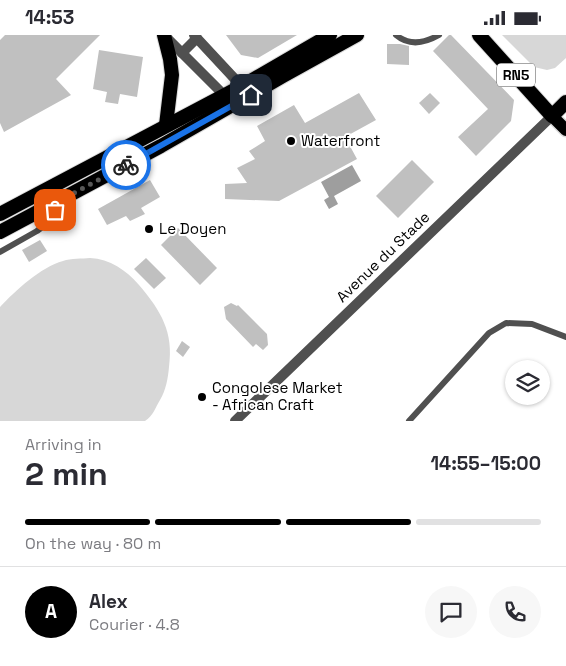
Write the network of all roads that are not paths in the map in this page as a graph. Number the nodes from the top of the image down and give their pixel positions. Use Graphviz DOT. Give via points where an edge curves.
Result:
graph roads {
  1 [pos="164,35"];
  2 [pos="330,35"];
  3 [pos="358,35"];
  4 [pos="396,35"];
  5 [pos="439,35"];
  6 [pos="479,35"];
  7 [pos="196,37"];
  8 [pos="182,53"];
  9 [pos="246,90"];
  10 [pos="229,100"];
  11 [pos="566,102"];
  12 [pos="552,116"];
  13 [pos="166,125"];
  14 [pos="566,130"];
  15 [pos="61,200"];
  16 [pos="0,214"];
  17 [pos="0,232"];
  18 [pos="0,252"];
  19 [pos="566,337"];
  20 [pos="236,421"];
  21 [pos="409,421"];
  1 -- 8 [label="street"];
  1 -- 13 [label="highway" via="172,75"];
  2 -- 9 [label="highway"];
  3 -- 9 [label="highway"];
  4 -- 5 [label="lane" via="412,43 431,40"];
  6 -- 12 [label="highway, RN5"];
  7 -- 8 [label="street"];
  7 -- 9 [label="street"];
  8 -- 10 [label="street"];
  9 -- 10 [label="highway"];
  10 -- 13 [label="highway"];
  10 -- 15 [label="highway"];
  11 -- 12 [label="highway"];
  12 -- 14 [label="main road, RN5"];
  12 -- 20 [label="street, Avenue du Stade"];
  13 -- 16 [label="highway"];
  15 -- 17 [label="highway"];
  15 -- 18 [label="lane" via="50,221"];
  19 -- 21 [label="lane" via="532,324 506,323 489,333"];
}
